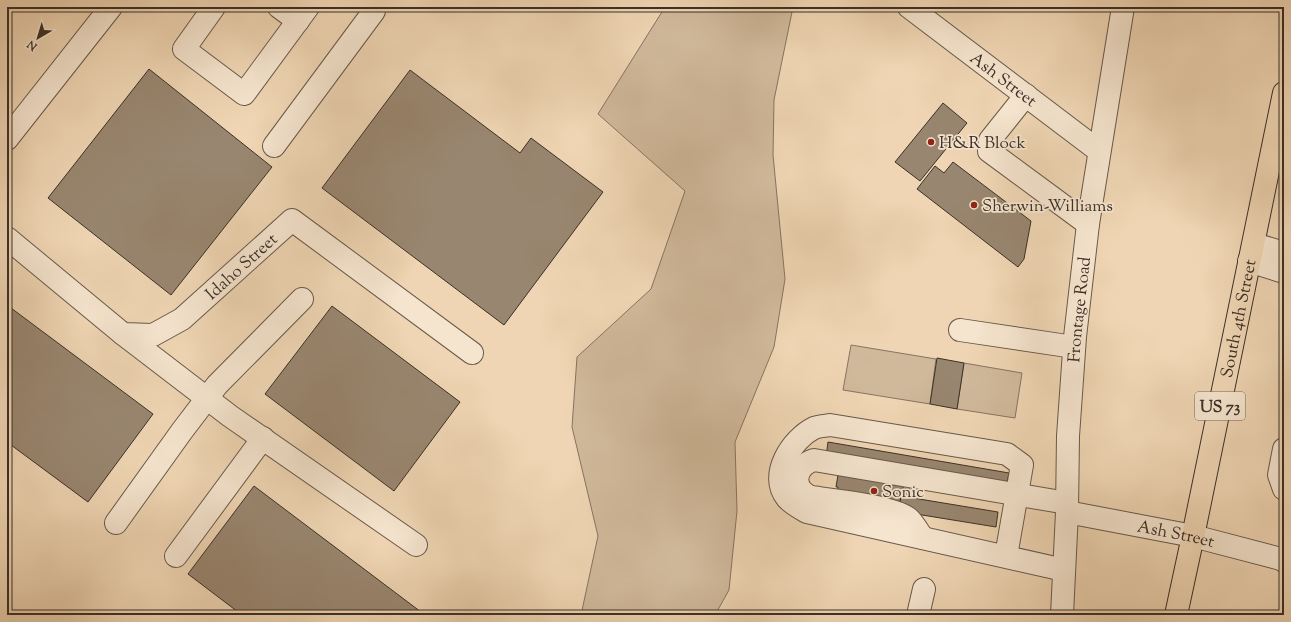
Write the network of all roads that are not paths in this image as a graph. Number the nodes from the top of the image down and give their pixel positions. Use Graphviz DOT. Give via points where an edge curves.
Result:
graph roads {
  1 [pos="111,7"];
  2 [pos="214,7"];
  3 [pos="278,7"];
  4 [pos="369,7"];
  5 [pos="909,7"];
  6 [pos="1123,7"];
  7 [pos="303,14"];
  8 [pos="1284,93"];
  9 [pos="1026,95"];
  10 [pos="7,140"];
  11 [pos="274,146"];
  12 [pos="1099,151"];
  13 [pos="1088,224"];
  14 [pos="7,238"];
  15 [pos="1252,253"];
  16 [pos="1284,253"];
  17 [pos="1284,272"];
  18 [pos="302,299"];
  19 [pos="960,330"];
  20 [pos="122,334"];
  21 [pos="1074,347"];
  22 [pos="472,353"];
  23 [pos="207,398"];
  24 [pos="263,438"];
  25 [pos="1284,449"];
  26 [pos="1284,489"];
  27 [pos="1012,494"];
  28 [pos="1067,507"];
  29 [pos="116,523"];
  30 [pos="1194,536"];
  31 [pos="923,538"];
  32 [pos="416,545"];
  33 [pos="176,556"];
  34 [pos="1006,556"];
  35 [pos="1284,561"];
  36 [pos="1064,570"];
  37 [pos="924,589"];
  38 [pos="918,615"];
  39 [pos="1062,615"];
  40 [pos="1176,615"];
  1 -- 10 [label="street"];
  2 -- 7 [label="street" via="184,49 244,94"];
  3 -- 7 [label="street"];
  4 -- 11 [label="street" via="374,10"];
  5 -- 9 [label="street, Ash Street"];
  6 -- 12 [label="street, Frontage Road"];
  8 -- 15 [label="highway, South 4th Street / US 73"];
  9 -- 12 [label="street, Ash Street"];
  9 -- 13 [label="street" via="990,140 989,151"];
  12 -- 13 [label="street, Frontage Road"];
  13 -- 21 [label="street, Frontage Road"];
  14 -- 20 [label="street"];
  15 -- 16 [label="street"];
  15 -- 17 [label="street"];
  15 -- 30 [label="highway, South 4th Street / US 73"];
  18 -- 23 [label="street"];
  19 -- 21 [label="street"];
  20 -- 22 [label="street, Idaho Street" via="153,335 182,319 292,220"];
  20 -- 23 [label="street"];
  21 -- 28 [label="street, Frontage Road" via="1068,436"];
  23 -- 24 [label="street"];
  23 -- 29 [label="street"];
  24 -- 32 [label="street"];
  24 -- 33 [label="street"];
  25 -- 26 [label="street" via="1279,475"];
  27 -- 28 [label="street, Ash Street"];
  27 -- 31 [label="street, Ash Street" via="814,460 801,469 797,480 806,495 898,513 909,519"];
  27 -- 31 [label="street" via="1022,465 1007,454 830,425 816,427 803,435 786,456 779,481 782,491 787,499 807,512"];
  27 -- 34 [label="street"];
  28 -- 30 [label="street, Ash Street"];
  28 -- 36 [label="street, Frontage Road"];
  30 -- 35 [label="street, Ash Street"];
  30 -- 40 [label="highway, South 4th Street / US 73"];
  31 -- 34 [label="street"];
  34 -- 36 [label="street"];
  36 -- 39 [label="street, Frontage Road"];
  37 -- 38 [label="street"];
}
